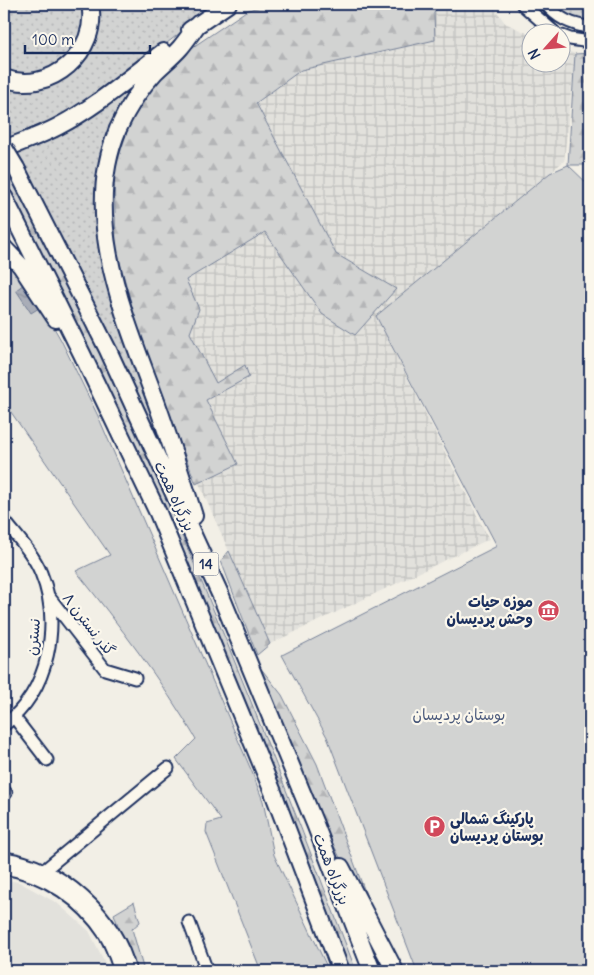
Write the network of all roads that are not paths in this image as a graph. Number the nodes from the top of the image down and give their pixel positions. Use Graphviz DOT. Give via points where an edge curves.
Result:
graph roads {
  1 [pos="90,4"];
  2 [pos="228,4"];
  3 [pos="522,4"];
  4 [pos="546,4"];
  5 [pos="543,22"];
  6 [pos="198,24"];
  7 [pos="590,26"];
  8 [pos="572,39"];
  9 [pos="590,42"];
  10 [pos="4,78"];
  11 [pos="4,148"];
  12 [pos="4,197"];
  13 [pos="4,248"];
  14 [pos="82,354"];
  15 [pos="4,520"];
  16 [pos="48,596"];
  17 [pos="221,596"];
  18 [pos="135,678"];
  19 [pos="14,717"];
  20 [pos="4,725"];
  21 [pos="47,760"];
  22 [pos="168,768"];
  23 [pos="315,824"];
  24 [pos="4,858"];
  25 [pos="4,868"];
  26 [pos="40,874"];
  27 [pos="189,922"];
  28 [pos="120,971"];
  29 [pos="130,971"];
  30 [pos="207,971"];
  31 [pos="341,971"];
  32 [pos="372,971"];
  33 [pos="396,971"];
  1 -- 10 [label="highway" via="86,41 72,63 50,78 34,82"];
  2 -- 6 [label="highway"];
  3 -- 5 [label="street"];
  4 -- 7 [label="street" via="564,20 578,26"];
  6 -- 11 [label="highway" via="75,117"];
  6 -- 17 [label="highway" via="143,87 119,128 107,168 104,210 110,255 123,306"];
  8 -- 9 [label="street"];
  11 -- 17 [label="highway, بزرگراه همت / 14, bridge" via="108,350"];
  12 -- 14 [label="highway, بزرگراه همت / 14"];
  13 -- 14 [label="highway" via="21,266"];
  14 -- 31 [label="highway, بزرگراه همت / 14" via="158,513 273,792"];
  15 -- 16 [label="street, نسترن" via="30,554"];
  16 -- 18 [label="street, گذر نسترن ۸" via="105,669"];
  16 -- 19 [label="street, نسترن" via="52,628 46,664 34,691"];
  17 -- 23 [label="highway, بزرگراه همت / 14"];
  19 -- 20 [label="street, نسترن"];
  19 -- 21 [label="street"];
  22 -- 26 [label="street"];
  23 -- 32 [label="highway, بزرگراه همت / 14"];
  23 -- 33 [label="highway" via="341,866"];
  24 -- 26 [label="street" via="23,862"];
  25 -- 26 [label="street"];
  26 -- 28 [label="street" via="88,914 105,936"];
  26 -- 29 [label="street" via="70,886 100,913 116,936"];
  27 -- 30 [label="street"];
}
